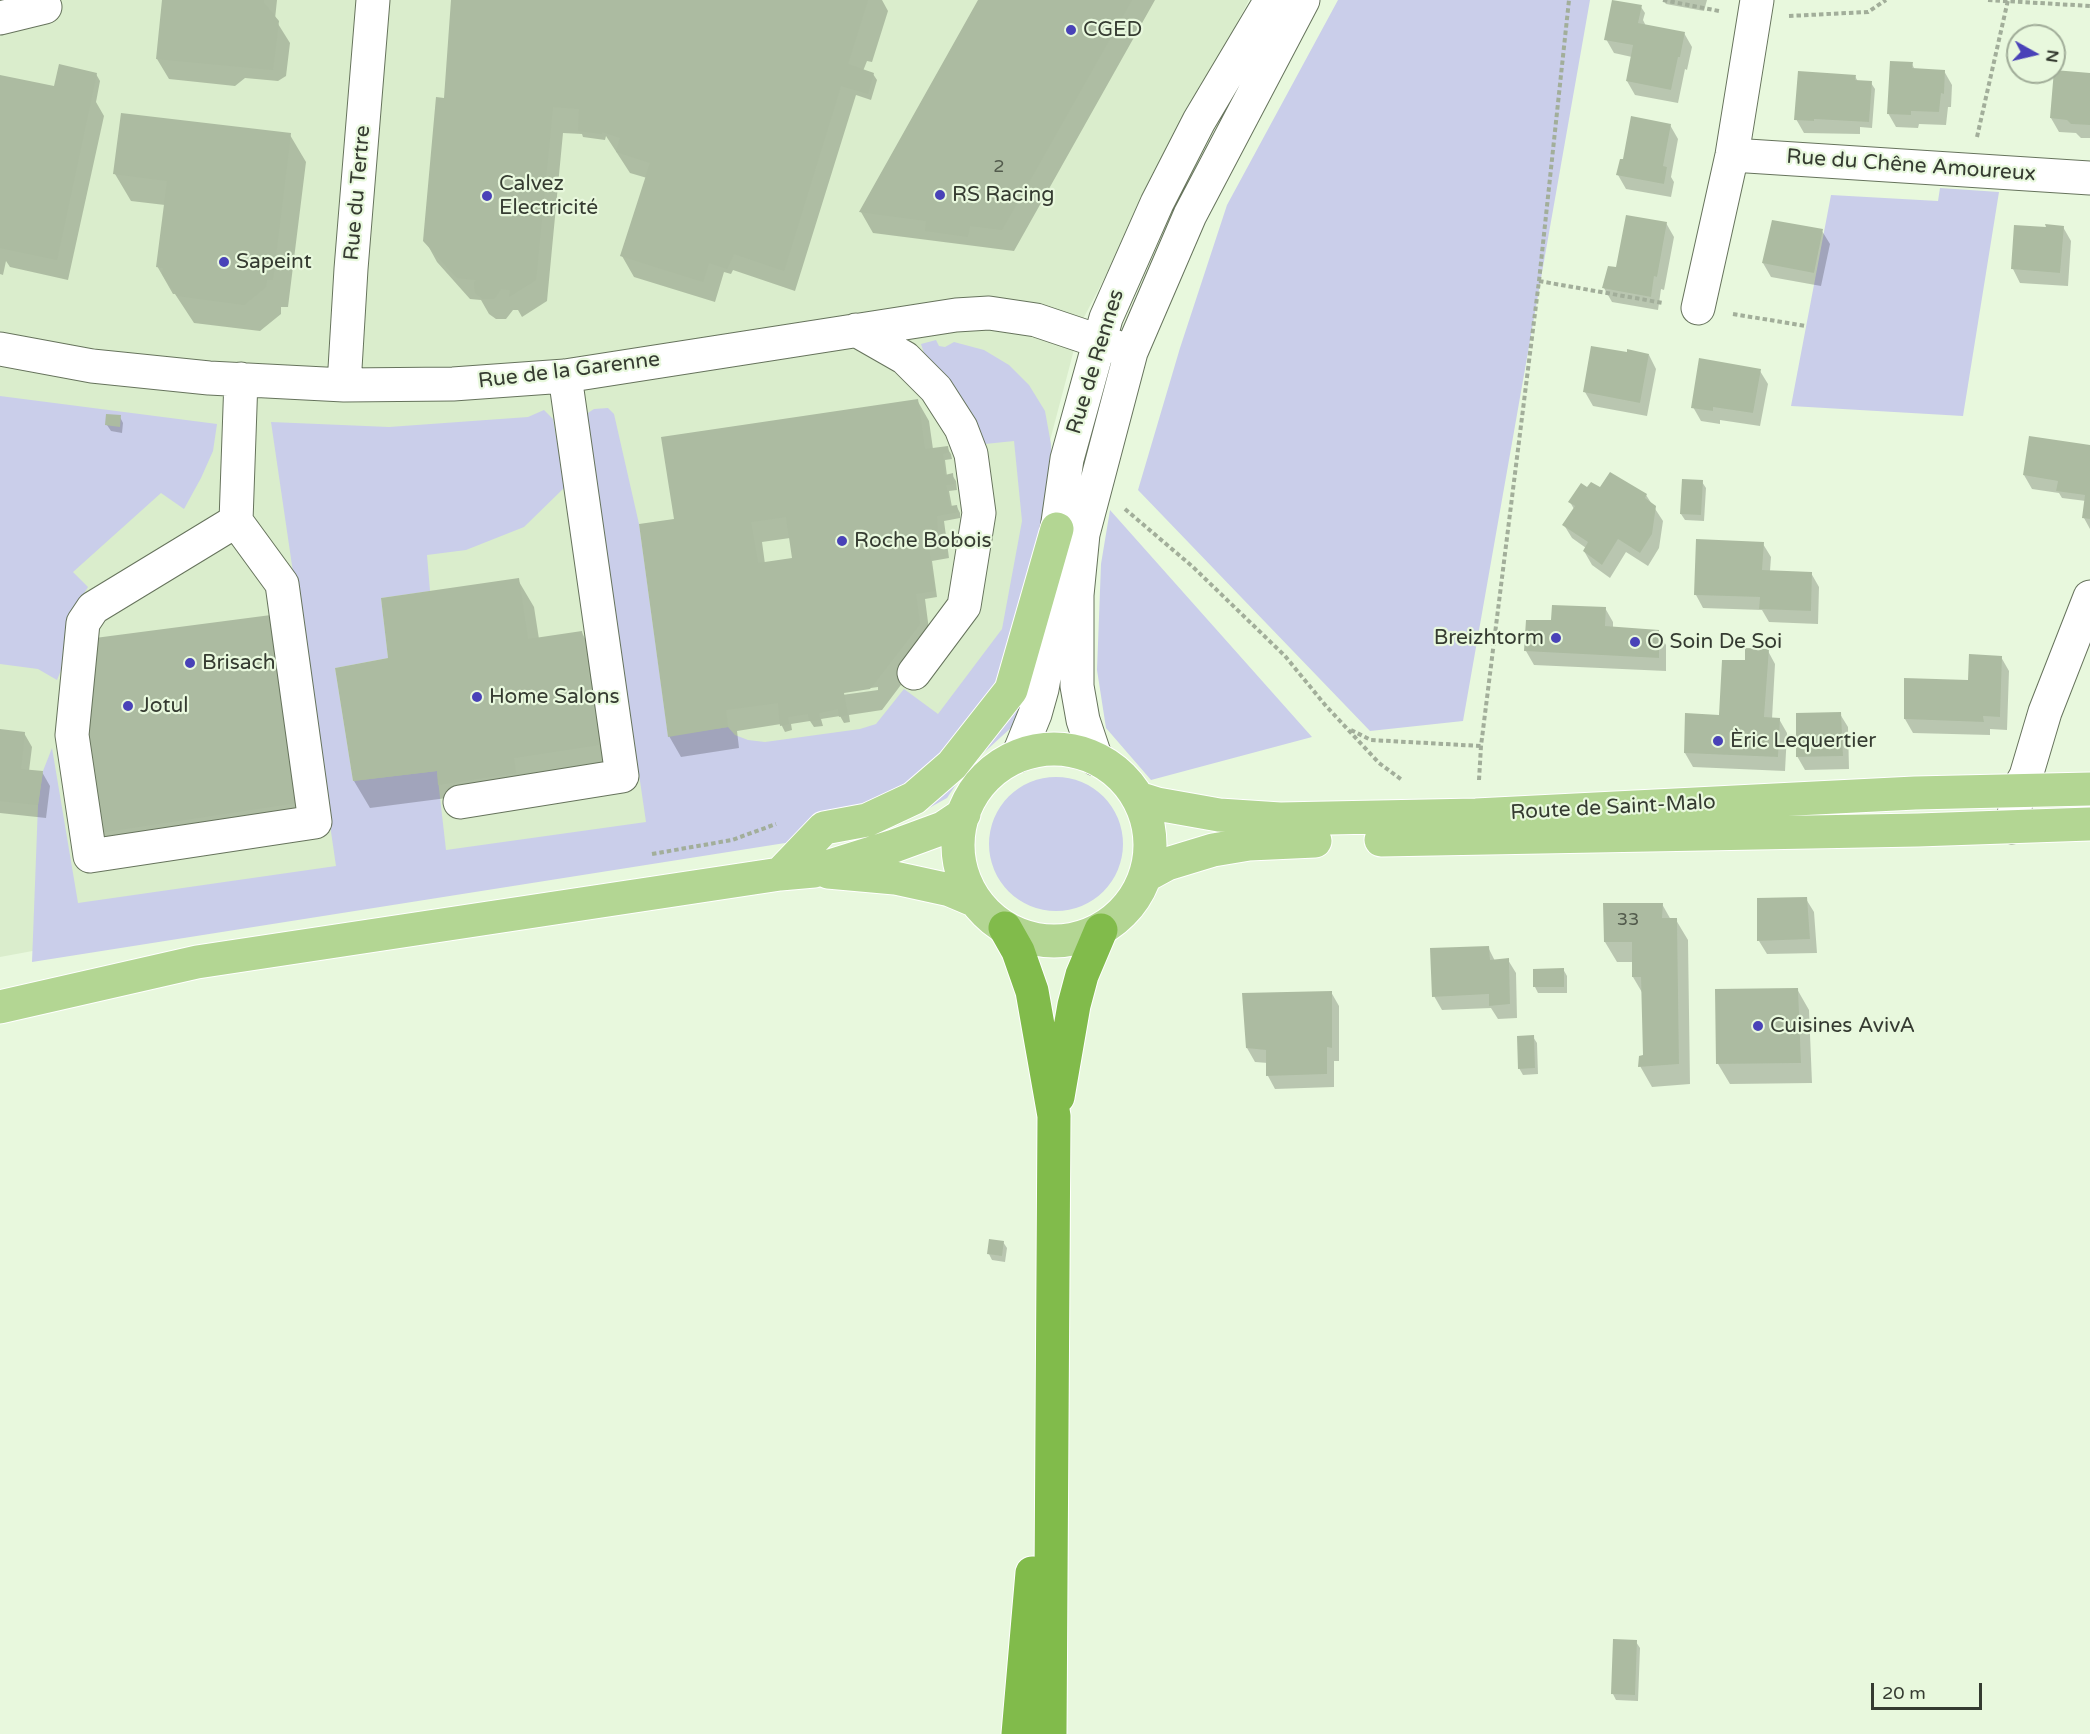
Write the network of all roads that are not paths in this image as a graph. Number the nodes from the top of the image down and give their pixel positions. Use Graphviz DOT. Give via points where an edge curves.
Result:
graph roads {
  1 [pos="373,0"];
  2 [pos="1271,0"];
  3 [pos="1303,0"];
  4 [pos="45,6"];
  5 [pos="1755,9"];
  6 [pos="0,18"];
  7 [pos="1732,154"];
  8 [pos="2090,178"];
  9 [pos="1698,308"];
  10 [pos="856,330"];
  11 [pos="1098,341"];
  12 [pos="0,349"];
  13 [pos="1131,352"];
  14 [pos="566,376"];
  15 [pos="241,380"];
  16 [pos="344,385"];
  17 [pos="236,521"];
  18 [pos="1057,529"];
  19 [pos="2090,597"];
  20 [pos="914,673"];
  21 [pos="1018,756"];
  22 [pos="1096,759"];
  23 [pos="2090,789"];
  24 [pos="2018,790"];
  25 [pos="1138,798"];
  26 [pos="460,802"];
  27 [pos="964,814"];
  28 [pos="2090,824"];
  29 [pos="2012,827"];
  30 [pos="814,871"];
  31 [pos="780,874"];
  32 [pos="1145,876"];
  33 [pos="976,901"];
  34 [pos="1005,928"];
  35 [pos="1101,930"];
  36 [pos="0,1007"];
  37 [pos="1054,1116"];
  38 [pos="1053,1413"];
  39 [pos="1018,1734"];
  40 [pos="1050,1734"];
  1 -- 16 [label="street, Rue du Tertre"];
  2 -- 11 [label="street, Rue de Rennes" via="1199,121 1157,203"];
  3 -- 13 [label="street, Rue de Rennes" via="1190,215"];
  4 -- 6 [label="street"];
  5 -- 7 [label="street"];
  7 -- 8 [label="street, Rue du Chêne Amoureux"];
  7 -- 9 [label="street"];
  10 -- 11 [label="street, Rue de la Garenne" via="989,313 1036,320"];
  10 -- 14 [label="street, Rue de la Garenne"];
  10 -- 20 [label="street" via="905,358 936,389 961,428 971,454 979,513 964,606"];
  11 -- 13 [label="street, Rue de la Garenne"];
  11 -- 18 [label="street, Rue de Rennes" via="1067,459"];
  12 -- 15 [label="street, Rue de la Garenne" via="92,366"];
  13 -- 22 [label="street, Rue de Rennes" via="1083,534 1078,585 1077,686"];
  14 -- 16 [label="street, Rue de la Garenne" via="453,384"];
  14 -- 26 [label="street" via="622,777"];
  15 -- 16 [label="street, Rue de la Garenne"];
  15 -- 17 [label="street"];
  17 -- 17 [label="street" via="93,608 83,623 72,735 90,856 315,822 282,584"];
  18 -- 21 [label="street, Rue de Rennes" via="1050,644 1035,714"];
  18 -- 31 [label="main road" via="1011,690 952,765 914,798 867,820 824,828"];
  19 -- 24 [label="street"];
  21 -- 22 [label="main road" via="1057,749"];
  21 -- 27 [label="main road" via="985,780"];
  22 -- 25 [label="main road" via="1113,769"];
  23 -- 24 [label="main road, Route de Saint-Malo"];
  24 -- 25 [label="main road, Route de Saint-Malo" via="1476,814 1250,819"];
  24 -- 29 [label="street"];
  25 -- 32 [label="main road" via="1150,836"];
  27 -- 30 [label="main road" via="943,828"];
  27 -- 33 [label="main road" via="959,859"];
  28 -- 29 [label="main road, Route de Saint-Malo"];
  29 -- 32 [label="main road, Route de Saint-Malo" via="1284,841 1213,850 1167,864"];
  30 -- 31 [label="main road"];
  30 -- 33 [label="main road" via="895,879 950,890"];
  31 -- 36 [label="main road" via="197,962"];
  32 -- 35 [label="main road" via="1128,907"];
  33 -- 34 [label="main road"];
  34 -- 35 [label="main road" via="1028,938 1053,942 1078,939"];
  34 -- 37 [label="highway" via="1032,991"];
  35 -- 37 [label="highway" via="1082,975"];
  37 -- 38 [label="highway"];
  38 -- 39 [label="highway" via="1032,1566"];
  38 -- 40 [label="highway"];
}
